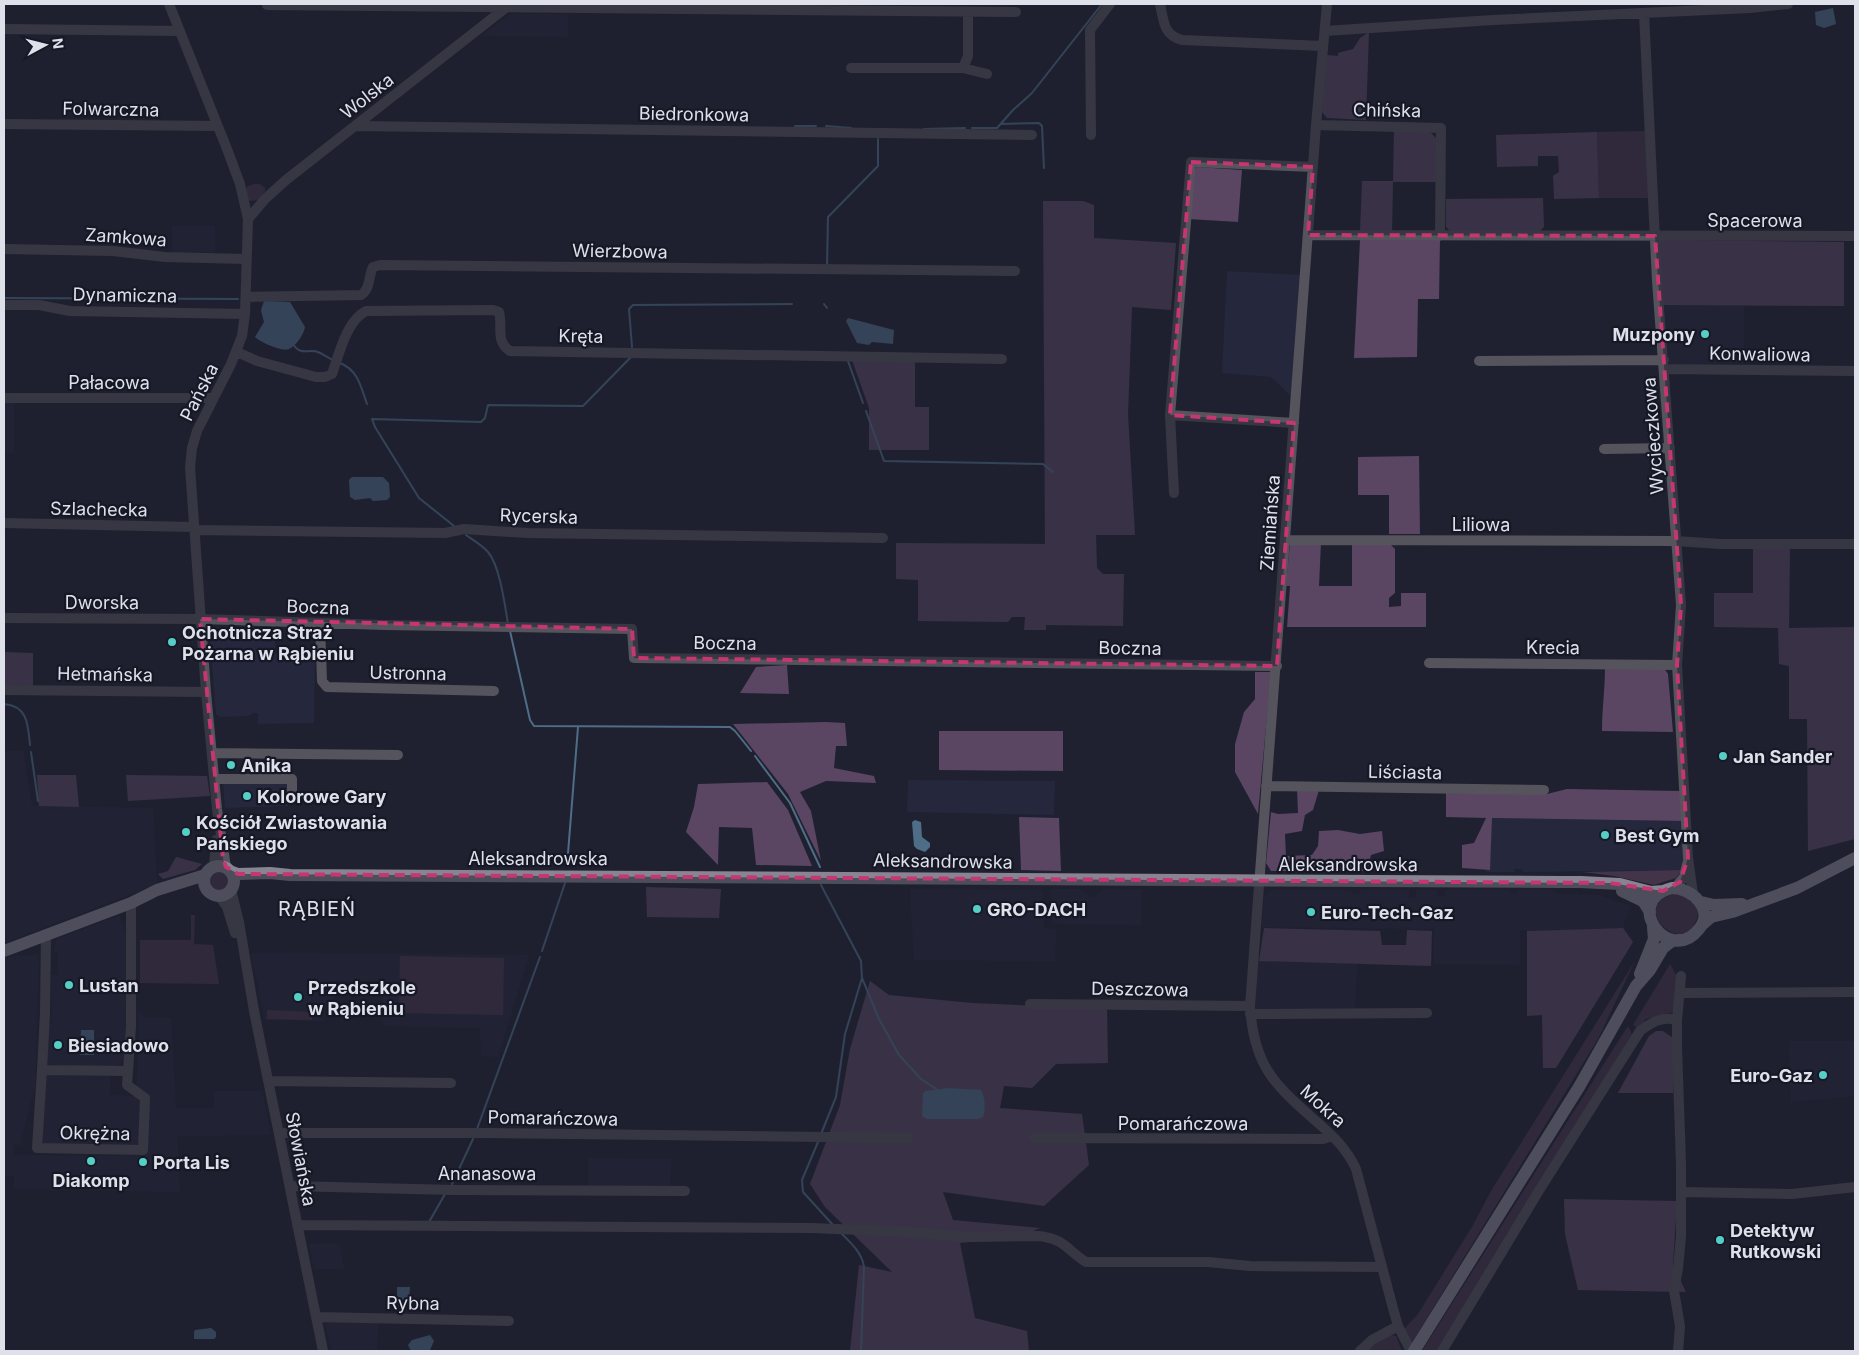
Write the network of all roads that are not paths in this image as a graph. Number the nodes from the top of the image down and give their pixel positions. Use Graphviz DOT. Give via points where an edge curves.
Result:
graph roads {
  1 [pos="169,4"];
  2 [pos="1110,4"];
  3 [pos="1160,4"];
  4 [pos="1327,4"];
  5 [pos="1788,4"];
  6 [pos="267,5"];
  7 [pos="509,6"];
  8 [pos="968,12"];
  9 [pos="1016,12"];
  10 [pos="1644,12"];
  11 [pos="4,29"];
  12 [pos="180,31"];
  13 [pos="1325,31"];
  14 [pos="1323,46"];
  15 [pos="851,68"];
  16 [pos="964,68"];
  17 [pos="987,74"];
  18 [pos="4,124"];
  19 [pos="1316,125"];
  20 [pos="218,126"];
  21 [pos="356,126"];
  22 [pos="1032,135"];
  23 [pos="1091,135"];
  24 [pos="1313,167"];
  25 [pos="248,219"];
  26 [pos="1308,234"];
  27 [pos="1440,236"];
  28 [pos="1655,236"];
  29 [pos="1855,236"];
  30 [pos="4,249"];
  31 [pos="246,259"];
  32 [pos="1015,271"];
  33 [pos="246,297"];
  34 [pos="4,305"];
  35 [pos="245,314"];
  36 [pos="237,352"];
  37 [pos="1002,359"];
  38 [pos="1479,361"];
  39 [pos="1664,364"];
  40 [pos="1855,371"];
  41 [pos="4,398"];
  42 [pos="214,398"];
  43 [pos="1170,415"];
  44 [pos="1294,423"];
  45 [pos="1670,448"];
  46 [pos="1604,449"];
  47 [pos="1174,493"];
  48 [pos="4,523"];
  49 [pos="194,529"];
  50 [pos="883,538"];
  51 [pos="1286,540"];
  52 [pos="1675,541"];
  53 [pos="1855,544"];
  54 [pos="4,618"];
  55 [pos="200,619"];
  56 [pos="320,623"];
  57 [pos="1429,663"];
  58 [pos="1677,664"];
  59 [pos="1276,666"];
  60 [pos="4,690"];
  61 [pos="494,691"];
  62 [pos="206,692"];
  63 [pos="212,754"];
  64 [pos="398,755"];
  65 [pos="215,779"];
  66 [pos="1266,786"];
  67 [pos="1544,790"];
  68 [pos="292,794"];
  69 [pos="1688,858"];
  70 [pos="1855,858"];
  71 [pos="216,874"];
  72 [pos="290,875"];
  73 [pos="1259,881"];
  74 [pos="1596,882"];
  75 [pos="232,888"];
  76 [pos="1669,889"];
  77 [pos="218,896"];
  78 [pos="1697,898"];
  79 [pos="131,903"];
  80 [pos="1749,904"];
  81 [pos="1650,912"];
  82 [pos="1703,924"];
  83 [pos="1653,927"];
  84 [pos="46,935"];
  85 [pos="1678,940"];
  86 [pos="4,951"];
  87 [pos="247,974"];
  88 [pos="1681,976"];
  89 [pos="1636,986"];
  90 [pos="1855,992"];
  91 [pos="1681,993"];
  92 [pos="1030,1004"];
  93 [pos="1250,1010"];
  94 [pos="1427,1013"];
  95 [pos="1677,1020"];
  96 [pos="42,1070"];
  97 [pos="128,1071"];
  98 [pos="268,1081"];
  99 [pos="451,1083"];
  100 [pos="279,1133"];
  101 [pos="1332,1136"];
  102 [pos="908,1138"];
  103 [pos="1034,1138"];
  104 [pos="290,1186"];
  105 [pos="1855,1187"];
  106 [pos="685,1190"];
  107 [pos="1681,1192"];
  108 [pos="297,1224"];
  109 [pos="1382,1268"];
  110 [pos="316,1317"];
  111 [pos="509,1321"];
  112 [pos="1398,1326"];
  113 [pos="1414,1350"];
  114 [pos="323,1351"];
  115 [pos="1360,1351"];
  116 [pos="1442,1351"];
  117 [pos="1678,1351"];
  1 -- 12 [label="street, Pańska"];
  2 -- 23 [label="street" via="1090,30"];
  3 -- 14 [label="street" via="1167,32 1174,38"];
  4 -- 13 [label="street, Ziemiańska"];
  5 -- 10 [label="street"];
  6 -- 7 [label="street"];
  7 -- 8 [label="street"];
  7 -- 21 [label="street, Wolska"];
  8 -- 9 [label="street"];
  8 -- 16 [label="street" via="968,56"];
  10 -- 13 [label="street"];
  10 -- 28 [label="street, Wycieczkowa"];
  11 -- 12 [label="street"];
  12 -- 20 [label="street, Pańska"];
  13 -- 14 [label="street, Ziemiańska"];
  14 -- 19 [label="street, Ziemiańska"];
  15 -- 16 [label="street"];
  16 -- 17 [label="street"];
  18 -- 20 [label="street, Folwarczna"];
  19 -- 24 [label="street, Ziemiańska"];
  19 -- 27 [label="street, Chińska" via="1441,128"];
  20 -- 25 [label="street, Pańska" via="240,184"];
  21 -- 22 [label="street, Biedronkowa"];
  21 -- 25 [label="street, Wolska" via="275,189"];
  24 -- 26 [label="street, Ziemiańska"];
  24 -- 43 [label="street" via="1191,162"];
  25 -- 31 [label="street, Pańska"];
  26 -- 27 [label="street"];
  26 -- 44 [label="street, Ziemiańska"];
  27 -- 28 [label="street"];
  28 -- 29 [label="street, Spacerowa"];
  28 -- 39 [label="street, Wycieczkowa"];
  30 -- 31 [label="street, Zamkowa" via="113,251 165,257"];
  31 -- 33 [label="street, Pańska"];
  32 -- 33 [label="street, Wierzbowa" via="380,265 373,267 369,286 361,296"];
  33 -- 35 [label="street, Pańska"];
  34 -- 35 [label="street, Dynamiczna" via="39,305 70,311"];
  35 -- 36 [label="street, Pańska"];
  36 -- 37 [label="street, Kręta" via="258,361 325,377 332,374 352,322 366,311 493,310 499,312 500,339 510,351"];
  36 -- 42 [label="street, Pańska"];
  38 -- 39 [label="street, Konwaliowa"];
  39 -- 40 [label="street, Konwaliowa"];
  39 -- 45 [label="street, Wycieczkowa"];
  41 -- 42 [label="street, Pałacowa"];
  42 -- 49 [label="street, Pańska" via="200,423 192,448"];
  43 -- 44 [label="street"];
  43 -- 47 [label="street"];
  44 -- 51 [label="street, Ziemiańska"];
  45 -- 46 [label="street"];
  45 -- 52 [label="street, Wycieczkowa"];
  48 -- 49 [label="street, Szlachecka"];
  49 -- 50 [label="street, Rycerska" via="445,533 464,529 527,533"];
  49 -- 55 [label="street, Pańska"];
  51 -- 52 [label="street, Liliowa"];
  51 -- 59 [label="street, Ziemiańska"];
  52 -- 53 [label="street, Liliowa"];
  52 -- 58 [label="street, Wycieczkowa" via="1680,605"];
  54 -- 55 [label="street, Dworska"];
  55 -- 56 [label="street, Boczna"];
  55 -- 62 [label="street, Pańska"];
  56 -- 59 [label="street, Boczna" via="632,629 634,658"];
  56 -- 61 [label="street, Ustronna" via="322,681 327,687"];
  57 -- 58 [label="street, Krecia"];
  58 -- 69 [label="street, Wycieczkowa"];
  59 -- 66 [label="street, Ziemiańska"];
  60 -- 62 [label="street, Hetmańska"];
  62 -- 63 [label="street, Pańska"];
  63 -- 64 [label="street"];
  63 -- 65 [label="street, Pańska"];
  65 -- 68 [label="street" via="292,780"];
  65 -- 71 [label="street, Pańska"];
  66 -- 67 [label="street, Liściasta"];
  66 -- 73 [label="street, Ziemiańska"];
  69 -- 76 [label="street, Wycieczkowa" via="1684,877"];
  69 -- 78 [label="street, Wycieczkowa"];
  70 -- 80 [label="main road" via="1797,888"];
  71 -- 72 [label="main road, Aleksandrowska"];
  71 -- 75 [label="main road" via="233,877"];
  71 -- 77 [label="main road" via="212,894"];
  71 -- 79 [label="main road" via="157,890"];
  72 -- 73 [label="main road, Aleksandrowska"];
  72 -- 75 [label="main road, Aleksandrowska" via="248,881"];
  73 -- 74 [label="main road, Aleksandrowska"];
  73 -- 93 [label="street, Mokra"];
  74 -- 76 [label="main road, Aleksandrowska" via="1651,892"];
  74 -- 81 [label="main road, Aleksandrowska" via="1638,898"];
  75 -- 77 [label="main road, Aleksandrowska"];
  75 -- 87 [label="street, Słowiańska"];
  76 -- 78 [label="main road" via="1682,888"];
  76 -- 81 [label="main road" via="1654,899"];
  77 -- 87 [label="street, Słowiańska" via="227,907"];
  78 -- 80 [label="main road" via="1714,905"];
  78 -- 82 [label="main road" via="1704,910"];
  79 -- 84 [label="main road"];
  79 -- 97 [label="street, Okrężna"];
  80 -- 82 [label="main road" via="1711,917"];
  81 -- 83 [label="main road"];
  82 -- 85 [label="main road" via="1695,934"];
  83 -- 85 [label="main road" via="1662,936"];
  83 -- 89 [label="main road" via="1654,939"];
  84 -- 86 [label="main road"];
  84 -- 96 [label="street, Okrężna"];
  85 -- 89 [label="main road" via="1664,948"];
  87 -- 98 [label="street, Słowiańska"];
  88 -- 91 [label="street"];
  89 -- 113 [label="main road" via="1584,1080"];
  90 -- 91 [label="street"];
  91 -- 95 [label="street"];
  92 -- 93 [label="street, Deszczowa"];
  93 -- 94 [label="street, Deszczowa"];
  93 -- 101 [label="street, Mokra" via="1255,1042 1262,1062 1275,1082"];
  95 -- 107 [label="street"];
  95 -- 116 [label="street" via="1660,1019 1640,1031"];
  96 -- 97 [label="street"];
  96 -- 97 [label="street, Okrężna" via="36,1148 143,1150 145,1098 127,1085"];
  98 -- 99 [label="street"];
  98 -- 100 [label="street, Słowiańska"];
  100 -- 102 [label="street, Pomarańczowa"];
  100 -- 104 [label="street, Słowiańska"];
  101 -- 103 [label="street, Pomarańczowa" via="1323,1140"];
  101 -- 109 [label="street, Mokra" via="1349,1154 1356,1168"];
  104 -- 106 [label="street, Ananasowa"];
  104 -- 108 [label="street, Słowiańska"];
  105 -- 107 [label="street" via="1792,1194"];
  107 -- 117 [label="street" via="1681,1236 1674,1291 1680,1334"];
  108 -- 109 [label="street" via="812,1228 972,1237 1039,1236 1058,1241 1086,1262"];
  108 -- 110 [label="street, Słowiańska"];
  109 -- 112 [label="street, Mokra"];
  110 -- 111 [label="street, Rybna"];
  110 -- 114 [label="street, Słowiańska"];
  112 -- 113 [label="street, Mokra"];
  112 -- 115 [label="street" via="1372,1340"];
}
